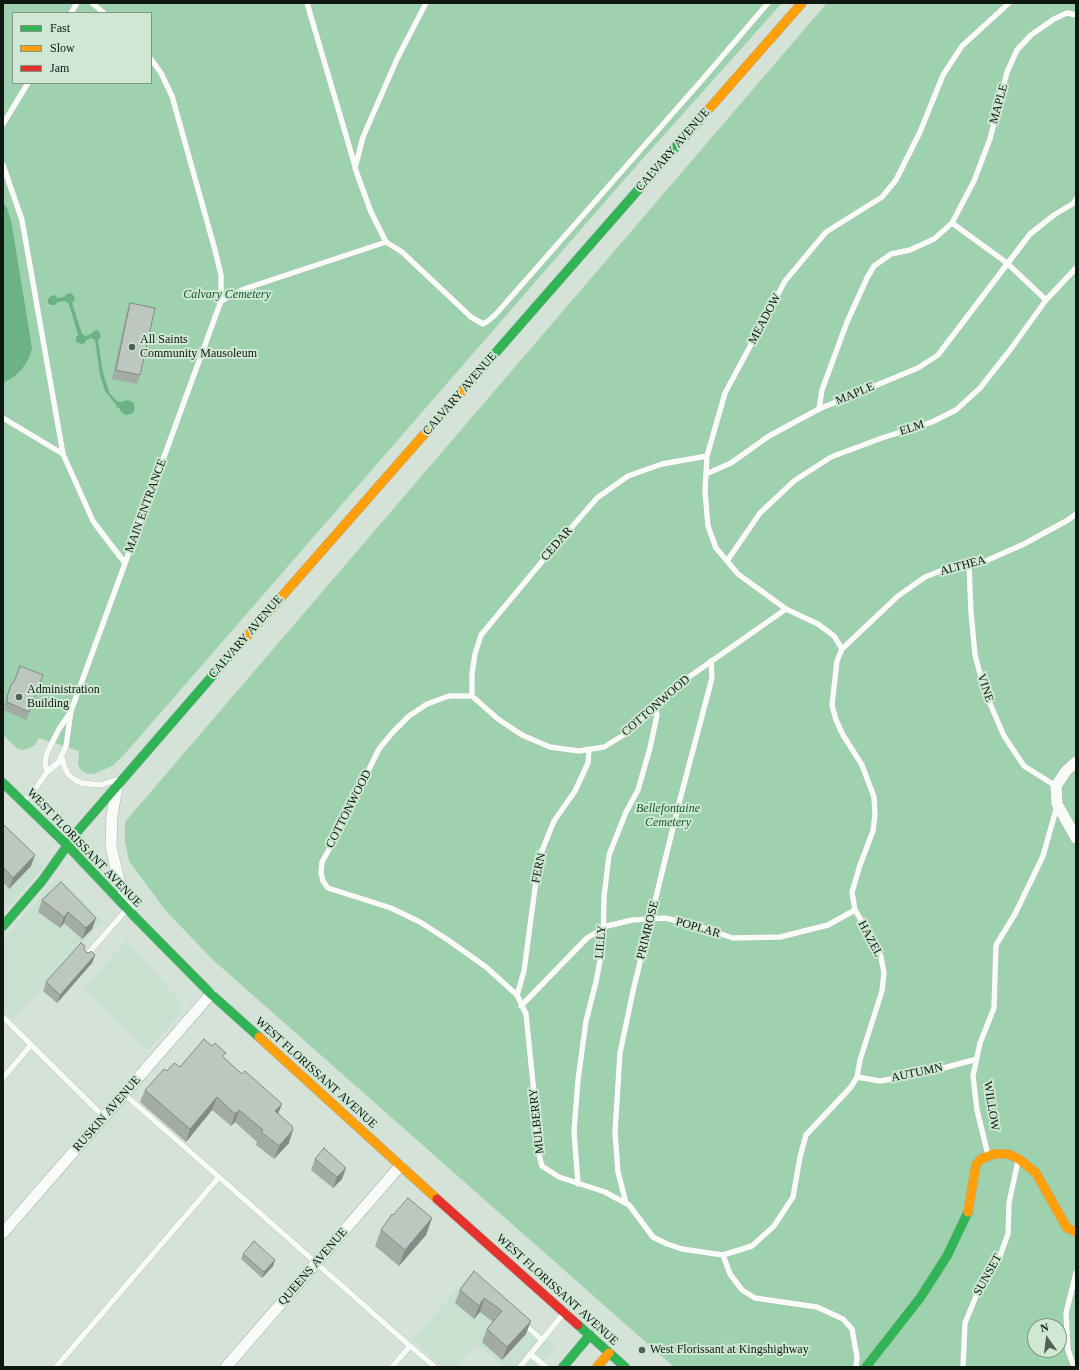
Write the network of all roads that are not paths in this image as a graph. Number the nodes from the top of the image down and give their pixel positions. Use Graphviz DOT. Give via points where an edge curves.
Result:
graph roads {
  1 [pos="77,3"];
  2 [pos="92,3"];
  3 [pos="307,3"];
  4 [pos="426,3"];
  5 [pos="768,3"];
  6 [pos="802,3"];
  7 [pos="1009,3"];
  8 [pos="72,12"];
  9 [pos="103,12"];
  10 [pos="1076,15"];
  11 [pos="152,60"];
  12 [pos="27,84"];
  13 [pos="3,124"];
  14 [pos="3,165"];
  15 [pos="355,168"];
  16 [pos="1076,199"];
  17 [pos="952,223"];
  18 [pos="386,242"];
  19 [pos="1007,264"];
  20 [pos="1076,268"];
  21 [pos="1046,300"];
  22 [pos="221,301"];
  23 [pos="819,408"];
  24 [pos="3,418"];
  25 [pos="63,454"];
  26 [pos="707,456"];
  27 [pos="706,474"];
  28 [pos="1076,514"];
  29 [pos="727,561"];
  30 [pos="126,563"];
  31 [pos="969,565"];
  32 [pos="786,608"];
  33 [pos="842,649"];
  34 [pos="711,661"];
  35 [pos="472,696"];
  36 [pos="655,707"];
  37 [pos="71,711"];
  38 [pos="589,749"];
  39 [pos="62,757"];
  40 [pos="1076,762"];
  41 [pos="47,772"];
  42 [pos="125,776"];
  43 [pos="3,783"];
  44 [pos="118,784"];
  45 [pos="1056,786"];
  46 [pos="23,802"];
  47 [pos="1057,804"];
  48 [pos="1076,838"];
  49 [pos="67,845"];
  50 [pos="323,881"];
  51 [pos="127,909"];
  52 [pos="855,910"];
  53 [pos="134,917"];
  54 [pos="652,919"];
  55 [pos="3,926"];
  56 [pos="604,928"];
  57 [pos="84,957"];
  58 [pos="211,994"];
  59 [pos="517,995"];
  60 [pos="521,1006"];
  61 [pos="3,1017"];
  62 [pos="31,1045"];
  63 [pos="977,1059"];
  64 [pos="857,1077"];
  65 [pos="3,1078"];
  66 [pos="124,1094"];
  67 [pos="104,1117"];
  68 [pos="988,1156"];
  69 [pos="1019,1159"];
  70 [pos="400,1166"];
  71 [pos="220,1177"];
  72 [pos="578,1184"];
  73 [pos="626,1203"];
  74 [pos="1076,1232"];
  75 [pos="3,1233"];
  76 [pos="722,1255"];
  77 [pos="317,1263"];
  78 [pos="1076,1273"];
  79 [pos="564,1313"];
  80 [pos="520,1320"];
  81 [pos="590,1336"];
  82 [pos="542,1340"];
  83 [pos="410,1346"];
  84 [pos="609,1353"];
  85 [pos="530,1354"];
  86 [pos="56,1367"];
  87 [pos="226,1367"];
  88 [pos="392,1367"];
  89 [pos="435,1367"];
  90 [pos="520,1367"];
  91 [pos="546,1367"];
  92 [pos="562,1367"];
  93 [pos="597,1367"];
  94 [pos="625,1367"];
  95 [pos="856,1367"];
  96 [pos="866,1367"];
  97 [pos="963,1367"];
  98 [pos="1074,1367"];
  1 -- 8 [label="lane"];
  2 -- 9 [label="lane"];
  3 -- 15 [label="lane"];
  4 -- 15 [label="lane" via="397,59 363,137"];
  5 -- 18 [label="lane" via="488,321 482,324 477,322 402,252"];
  6 -- 42 [label="street, CALVARY AVENUE"];
  7 -- 26 [label="lane, MEADOW" via="962,46 943,75 920,132 896,180 882,197 826,232 786,281 725,393"];
  10 -- 17 [label="lane, MAPLE" via="1067,13 1054,19 1031,35 1017,50 1007,72 990,139 974,182"];
  11 -- 22 [label="lane, MAIN ENTRANCE" via="172,96 218,262"];
  12 -- 13 [label="lane"];
  14 -- 25 [label="lane" via="22,220"];
  15 -- 18 [label="lane" via="363,193"];
  16 -- 19 [label="lane, MAPLE" via="1030,234"];
  17 -- 19 [label="lane"];
  17 -- 23 [label="lane, MAPLE" via="934,239 910,250 891,254 874,266 847,322 822,390"];
  18 -- 22 [label="lane" via="244,288"];
  19 -- 21 [label="lane"];
  19 -- 23 [label="lane, MAPLE" via="938,355 918,368"];
  20 -- 21 [label="lane, ELM"];
  21 -- 29 [label="lane, ELM" via="980,388 956,410 932,422 831,457 794,480 760,513"];
  22 -- 30 [label="lane, MAIN ENTRANCE"];
  23 -- 27 [label="lane, MAPLE" via="768,436 731,463"];
  24 -- 25 [label="lane"];
  25 -- 30 [label="lane" via="93,521"];
  26 -- 27 [label="lane, MEADOW"];
  26 -- 35 [label="lane, CEDAR" via="662,464 628,476 598,498 481,635 474,654"];
  27 -- 29 [label="lane, MEADOW" via="708,526 716,548"];
  28 -- 31 [label="lane, ALTHEA" via="1024,544 980,563"];
  29 -- 32 [label="lane, MEADOW" via="738,574"];
  30 -- 37 [label="lane, MAIN ENTRANCE"];
  31 -- 33 [label="lane, ALTHEA" via="944,569 925,577 898,596"];
  31 -- 45 [label="lane, VINE" via="976,655 985,692 1004,736 1024,766"];
  32 -- 33 [label="lane, MEADOW" via="818,624 834,636"];
  32 -- 34 [label="lane, COTTONWOOD"];
  33 -- 52 [label="lane, HAZEL" via="837,661 832,705 843,735 862,765 874,797 876,814 873,831 852,892"];
  34 -- 36 [label="lane, COTTONWOOD" via="679,684"];
  34 -- 54 [label="lane, PRIMROSE" via="712,678"];
  35 -- 38 [label="lane, COTTONWOOD" via="498,719 550,747 579,751"];
  35 -- 50 [label="lane, COTTONWOOD" via="449,696 427,704 409,716 379,749 322,862"];
  36 -- 38 [label="lane, COTTONWOOD" via="632,730 604,747"];
  36 -- 56 [label="lane, LILLY" via="657,715 638,790 609,855 604,897"];
  37 -- 39 [label="lane, MAIN ENTRANCE"];
  37 -- 41 [label="lane, MAIN ENTRANCE" via="47,753"];
  38 -- 59 [label="lane, FERN" via="588,763 575,791 554,821 539,858 524,971"];
  39 -- 41 [label="lane, MAIN ENTRANCE"];
  39 -- 42 [label="lane" via="68,774 81,783 101,784"];
  40 -- 45 [label="street"];
  41 -- 46 [label="lane, MAIN ENTRANCE"];
  42 -- 44 [label="street, CALVARY AVENUE"];
  43 -- 46 [label="street, WEST FLORISSANT AVENUE" via="9,792"];
  44 -- 49 [label="street, CALVARY AVENUE"];
  44 -- 53 [label="street" via="112,815 111,846 118,877"];
  45 -- 47 [label="street"];
  46 -- 49 [label="street, WEST FLORISSANT AVENUE"];
  47 -- 48 [label="street"];
  47 -- 63 [label="lane, WILLOW" via="1043,856 1015,914 996,944 994,1008 980,1043"];
  49 -- 51 [label="street, WEST FLORISSANT AVENUE"];
  49 -- 55 [label="street, CALVARY AVENUE" via="42,881"];
  50 -- 59 [label="lane, MULBERRY" via="328,888 391,908 420,922 486,968"];
  51 -- 53 [label="street, WEST FLORISSANT AVENUE"];
  51 -- 57 [label="lane"];
  52 -- 54 [label="lane, POPLAR" via="828,925 780,937 733,938 664,918"];
  52 -- 64 [label="lane, HAZEL" via="880,952 884,973 882,991"];
  53 -- 58 [label="street, WEST FLORISSANT AVENUE"];
  54 -- 56 [label="lane, POPLAR" via="632,920"];
  54 -- 73 [label="lane, PRIMROSE" via="620,1053 614,1132 618,1172"];
  56 -- 60 [label="lane, POPLAR" via="587,938"];
  56 -- 72 [label="lane, LILLY" via="596,982 586,1021 578,1080 574,1131"];
  58 -- 66 [label="street, RUSKIN AVENUE"];
  58 -- 70 [label="street, WEST FLORISSANT AVENUE"];
  59 -- 60 [label="lane, MULBERRY"];
  60 -- 72 [label="lane, MULBERRY" via="526,1014 538,1151 542,1166 559,1177"];
  61 -- 62 [label="lane"];
  62 -- 65 [label="lane"];
  62 -- 67 [label="lane"];
  63 -- 64 [label="lane, AUTUMN" via="921,1074 880,1081"];
  63 -- 68 [label="lane, WILLOW" via="974,1076 977,1110"];
  64 -- 76 [label="lane, HAZEL" via="851,1087 806,1135 793,1197 774,1226 752,1246"];
  66 -- 67 [label="street, RUSKIN AVENUE"];
  66 -- 71 [label="lane"];
  67 -- 75 [label="street, RUSKIN AVENUE"];
  68 -- 69 [label="street" via="1008,1154"];
  68 -- 96 [label="street" via="976,1165 967,1215 946,1256 920,1298"];
  69 -- 74 [label="street" via="1036,1173 1067,1228"];
  69 -- 97 [label="lane, SUNSET" via="1009,1203 1008,1234 1000,1256 979,1289 965,1323"];
  70 -- 77 [label="street, QUEENS AVENUE"];
  70 -- 79 [label="street, WEST FLORISSANT AVENUE"];
  71 -- 77 [label="lane"];
  71 -- 86 [label="lane"];
  72 -- 73 [label="lane, MULBERRY" via="604,1192"];
  73 -- 76 [label="lane, MULBERRY" via="653,1237 660,1241 682,1249"];
  76 -- 95 [label="lane" via="730,1274 742,1290 755,1298 817,1307 843,1319 852,1329 857,1357"];
  77 -- 83 [label="lane"];
  77 -- 87 [label="street, QUEENS AVENUE"];
  78 -- 98 [label="lane" via="1066,1313 1068,1350"];
  79 -- 81 [label="street, WEST FLORISSANT AVENUE"];
  79 -- 82 [label="lane"];
  80 -- 82 [label="lane"];
  81 -- 84 [label="street, WEST FLORISSANT AVENUE"];
  81 -- 92 [label="street"];
  82 -- 85 [label="lane"];
  83 -- 88 [label="lane"];
  83 -- 89 [label="lane"];
  84 -- 93 [label="street"];
  84 -- 94 [label="street, WEST FLORISSANT AVENUE"];
  85 -- 90 [label="lane"];
  85 -- 91 [label="lane"];
}
